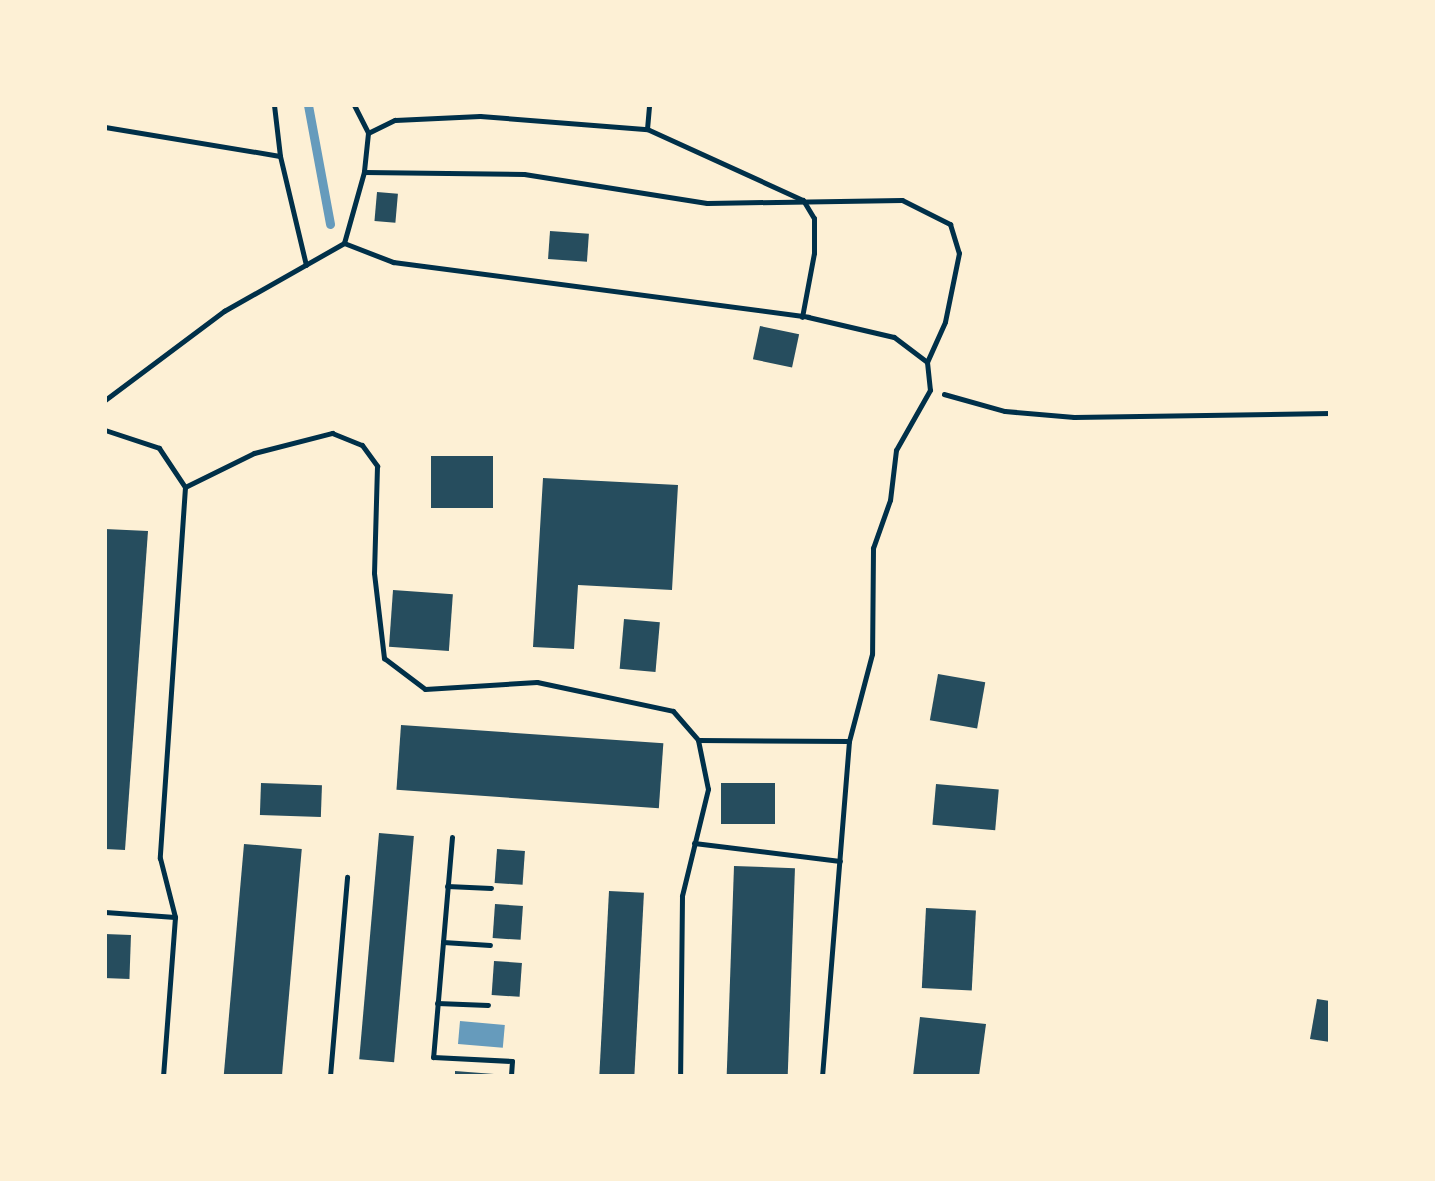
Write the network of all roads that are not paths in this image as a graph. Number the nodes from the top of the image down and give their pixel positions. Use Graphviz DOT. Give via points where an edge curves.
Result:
graph roads {
  1 [pos="274,105"];
  2 [pos="354,105"];
  3 [pos="649,105"];
  4 [pos="105,127"];
  5 [pos="647,129"];
  6 [pos="368,134"];
  7 [pos="280,156"];
  8 [pos="363,172"];
  9 [pos="803,200"];
  10 [pos="344,243"];
  11 [pos="306,264"];
  12 [pos="802,317"];
  13 [pos="927,362"];
  14 [pos="105,400"];
  15 [pos="105,430"];
  16 [pos="185,487"];
  17 [pos="698,740"];
  18 [pos="849,741"];
  19 [pos="452,837"];
  20 [pos="694,843"];
  21 [pos="840,861"];
  22 [pos="346,877"];
  23 [pos="447,886"];
  24 [pos="491,888"];
  25 [pos="105,912"];
  26 [pos="175,917"];
  27 [pos="443,942"];
  28 [pos="490,945"];
  29 [pos="437,1003"];
  30 [pos="488,1005"];
  31 [pos="163,1076"];
  32 [pos="330,1076"];
  33 [pos="510,1076"];
  34 [pos="680,1076"];
  35 [pos="822,1076"];
  1 -- 7 [label="lane"];
  2 -- 6 [label="lane"];
  3 -- 5 [label="lane"];
  4 -- 7 [label="lane"];
  5 -- 6 [label="lane" via="480,116 395,120"];
  5 -- 9 [label="lane"];
  6 -- 8 [label="lane"];
  7 -- 11 [label="lane"];
  8 -- 9 [label="lane" via="524,174 707,203"];
  8 -- 10 [label="lane"];
  9 -- 12 [label="lane" via="814,218 814,253"];
  9 -- 13 [label="lane" via="902,200 950,224 959,253 946,322"];
  10 -- 11 [label="lane"];
  10 -- 12 [label="lane" via="393,262"];
  11 -- 14 [label="lane" via="224,311"];
  12 -- 13 [label="lane" via="894,337"];
  13 -- 18 [label="lane" via="930,390 896,450 890,500 873,548 872,653"];
  15 -- 16 [label="lane" via="159,448"];
  16 -- 17 [label="lane" via="254,453 332,433 362,445 377,466 374,573 384,658 425,689 537,682 673,711"];
  16 -- 26 [label="lane" via="160,858"];
  17 -- 18 [label="lane"];
  17 -- 20 [label="lane" via="708,789"];
  18 -- 21 [label="lane"];
  19 -- 23 [label="lane"];
  20 -- 21 [label="lane"];
  20 -- 34 [label="lane" via="682,896"];
  21 -- 35 [label="lane"];
  22 -- 32 [label="lane"];
  23 -- 24 [label="lane"];
  23 -- 27 [label="lane"];
  25 -- 26 [label="lane"];
  26 -- 31 [label="lane"];
  27 -- 28 [label="lane"];
  27 -- 29 [label="lane"];
  29 -- 30 [label="lane"];
  29 -- 33 [label="lane" via="433,1057 512,1061"];
}
